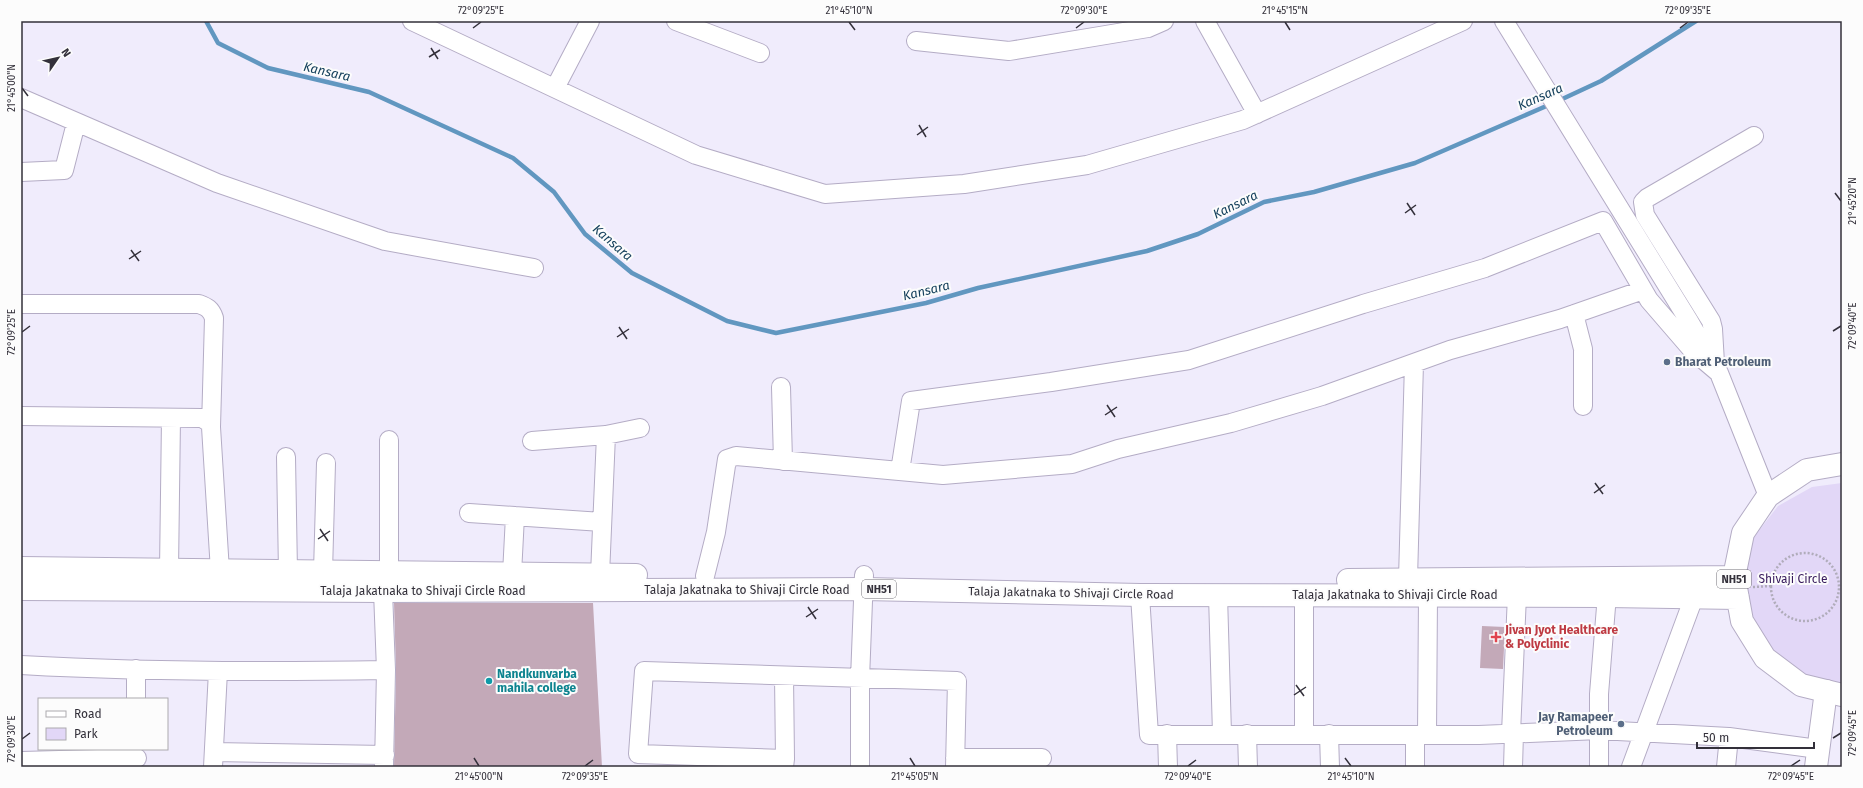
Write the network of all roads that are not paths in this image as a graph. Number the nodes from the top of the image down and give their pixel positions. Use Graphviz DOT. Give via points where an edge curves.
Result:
graph roads {
  1 [pos="412,21"];
  2 [pos="590,21"];
  3 [pos="676,21"];
  4 [pos="1164,21"];
  5 [pos="1205,21"];
  6 [pos="1463,21"];
  7 [pos="1504,21"];
  8 [pos="916,41"];
  9 [pos="760,53"];
  10 [pos="555,88"];
  11 [pos="21,98"];
  12 [pos="1257,114"];
  13 [pos="76,123"];
  14 [pos="1754,136"];
  15 [pos="21,172"];
  16 [pos="534,268"];
  17 [pos="1643,290"];
  18 [pos="21,304"];
  19 [pos="1574,314"];
  20 [pos="1414,363"];
  21 [pos="1717,370"];
  22 [pos="781,387"];
  23 [pos="1583,406"];
  24 [pos="21,416"];
  25 [pos="171,418"];
  26 [pos="211,427"];
  27 [pos="640,428"];
  28 [pos="606,435"];
  29 [pos="389,440"];
  30 [pos="532,442"];
  31 [pos="286,457"];
  32 [pos="783,461"];
  33 [pos="326,463"];
  34 [pos="1842,464"];
  35 [pos="900,471"];
  36 [pos="1768,496"];
  37 [pos="469,512"];
  38 [pos="515,516"];
  39 [pos="602,522"];
  40 [pos="21,568"];
  41 [pos="169,570"];
  42 [pos="220,571"];
  43 [pos="288,572"];
  44 [pos="323,572"];
  45 [pos="512,574"];
  46 [pos="600,575"];
  47 [pos="705,576"];
  48 [pos="1734,577"];
  49 [pos="1408,579"];
  50 [pos="386,582"];
  51 [pos="864,582"];
  52 [pos="1608,587"];
  53 [pos="21,589"];
  54 [pos="1140,595"];
  55 [pos="1218,595"];
  56 [pos="1304,595"];
  57 [pos="1428,595"];
  58 [pos="1516,596"];
  59 [pos="1694,597"];
  60 [pos="1738,598"];
  61 [pos="21,666"];
  62 [pos="136,669"];
  63 [pos="386,670"];
  64 [pos="218,671"];
  65 [pos="784,676"];
  66 [pos="860,678"];
  67 [pos="1834,693"];
  68 [pos="136,698"];
  69 [pos="1599,730"];
  70 [pos="1512,733"];
  71 [pos="1644,733"];
  72 [pos="1167,734"];
  73 [pos="1222,734"];
  74 [pos="1247,734"];
  75 [pos="1304,734"];
  76 [pos="1329,734"];
  77 [pos="1421,735"];
  78 [pos="1729,738"];
  79 [pos="137,758"];
  80 [pos="1042,758"];
  81 [pos="1817,758"];
  82 [pos="213,759"];
  83 [pos="21,761"];
  84 [pos="384,761"];
  85 [pos="784,763"];
  86 [pos="955,763"];
  87 [pos="860,767"];
  88 [pos="1168,767"];
  89 [pos="1248,767"];
  90 [pos="1330,767"];
  91 [pos="1415,767"];
  92 [pos="1513,767"];
  93 [pos="1599,767"];
  94 [pos="1631,767"];
  95 [pos="1726,767"];
  1 -- 10 [label="street"];
  2 -- 10 [label="street"];
  3 -- 9 [label="street"];
  4 -- 8 [label="street" via="1148,28 1009,51"];
  5 -- 12 [label="street"];
  6 -- 12 [label="street"];
  7 -- 21 [label="street"];
  10 -- 12 [label="street" via="696,155 825,194 964,184 1086,165"];
  11 -- 13 [label="street"];
  13 -- 15 [label="street" via="64,170"];
  13 -- 16 [label="street" via="217,183 384,241"];
  14 -- 21 [label="street" via="1643,202 1646,215 1711,321"];
  17 -- 19 [label="street"];
  17 -- 21 [label="street" via="1693,351"];
  17 -- 35 [label="street" via="1603,221 1485,268 1189,360 1051,382 911,400"];
  18 -- 26 [label="street" via="199,304 206,307 214,318"];
  19 -- 20 [label="street"];
  19 -- 23 [label="street" via="1583,349"];
  20 -- 35 [label="street" via="1254,417 1118,449 1072,464 943,474"];
  20 -- 49 [label="street"];
  21 -- 36 [label="street"];
  22 -- 32 [label="street"];
  24 -- 25 [label="street"];
  25 -- 26 [label="street" via="202,418 210,423"];
  25 -- 41 [label="street"];
  26 -- 42 [label="street"];
  27 -- 28 [label="street"];
  28 -- 30 [label="street"];
  28 -- 39 [label="street"];
  29 -- 50 [label="street"];
  31 -- 43 [label="street"];
  32 -- 35 [label="street"];
  32 -- 47 [label="street" via="736,456 727,458 716,532"];
  33 -- 44 [label="street"];
  34 -- 36 [label="main road, NH51" via="1807,470"];
  36 -- 48 [label="main road, NH51" via="1743,533"];
  37 -- 38 [label="street"];
  38 -- 39 [label="street"];
  38 -- 45 [label="street"];
  39 -- 46 [label="street"];
  40 -- 41 [label="main road, Talaja Jakatnaka to Shivaji Circle Road / NH51"];
  41 -- 42 [label="main road, Talaja Jakatnaka to Shivaji Circle Road / NH51"];
  42 -- 43 [label="main road, Talaja Jakatnaka to Shivaji Circle Road / NH51"];
  43 -- 44 [label="main road, Talaja Jakatnaka to Shivaji Circle Road / NH51"];
  44 -- 50 [label="main road, Talaja Jakatnaka to Shivaji Circle Road / NH51"];
  45 -- 46 [label="main road, Talaja Jakatnaka to Shivaji Circle Road / NH51"];
  45 -- 50 [label="main road, Talaja Jakatnaka to Shivaji Circle Road / NH51"];
  46 -- 47 [label="main road, Talaja Jakatnaka to Shivaji Circle Road / NH51"];
  47 -- 51 [label="main road, Talaja Jakatnaka to Shivaji Circle Road / NH51"];
  48 -- 52 [label="main road, Talaja Jakatnaka to Shivaji Circle Road / NH51"];
  48 -- 60 [label="main road, NH51"];
  49 -- 51 [label="main road, Talaja Jakatnaka to Shivaji Circle Road / NH51"];
  49 -- 52 [label="main road, Talaja Jakatnaka to Shivaji Circle Road / NH51"];
  50 -- 51 [label="main road, Talaja Jakatnaka to Shivaji Circle Road / NH51"];
  50 -- 53 [label="main road, Talaja Jakatnaka to Shivaji Circle Road / NH51"];
  50 -- 63 [label="street"];
  51 -- 54 [label="main road, Talaja Jakatnaka to Shivaji Circle Road / NH51"];
  51 -- 66 [label="street"];
  52 -- 58 [label="main road, Talaja Jakatnaka to Shivaji Circle Road / NH51"];
  52 -- 59 [label="main road, Talaja Jakatnaka to Shivaji Circle Road / NH51"];
  52 -- 69 [label="street" via="1599,694"];
  54 -- 55 [label="main road, Talaja Jakatnaka to Shivaji Circle Road / NH51"];
  54 -- 72 [label="street" via="1149,735"];
  55 -- 56 [label="main road, Talaja Jakatnaka to Shivaji Circle Road / NH51"];
  55 -- 73 [label="street"];
  56 -- 57 [label="main road, Talaja Jakatnaka to Shivaji Circle Road / NH51"];
  56 -- 75 [label="street"];
  57 -- 58 [label="main road, Talaja Jakatnaka to Shivaji Circle Road / NH51"];
  57 -- 77 [label="street"];
  58 -- 70 [label="street"];
  59 -- 60 [label="main road, Talaja Jakatnaka to Shivaji Circle Road / NH51"];
  59 -- 71 [label="street"];
  60 -- 67 [label="main road, NH51" via="1742,621 1765,658 1801,685"];
  61 -- 62 [label="street"];
  62 -- 64 [label="street"];
  62 -- 68 [label="street"];
  63 -- 64 [label="street"];
  63 -- 84 [label="street"];
  64 -- 82 [label="street"];
  65 -- 66 [label="street"];
  65 -- 85 [label="street"];
  65 -- 85 [label="street" via="644,671 638,754"];
  66 -- 86 [label="street" via="957,681"];
  66 -- 87 [label="street"];
  67 -- 81 [label="main road"];
  69 -- 70 [label="street"];
  69 -- 71 [label="street"];
  69 -- 93 [label="street"];
  70 -- 77 [label="street"];
  70 -- 92 [label="street"];
  71 -- 78 [label="street"];
  71 -- 94 [label="street"];
  72 -- 73 [label="street"];
  72 -- 88 [label="street"];
  73 -- 74 [label="street"];
  74 -- 75 [label="street"];
  74 -- 89 [label="street"];
  75 -- 76 [label="street"];
  76 -- 77 [label="street"];
  76 -- 90 [label="street"];
  77 -- 91 [label="street"];
  78 -- 81 [label="street"];
  78 -- 95 [label="street"];
  79 -- 83 [label="street"];
  80 -- 86 [label="street"];
  82 -- 84 [label="street"];
}
